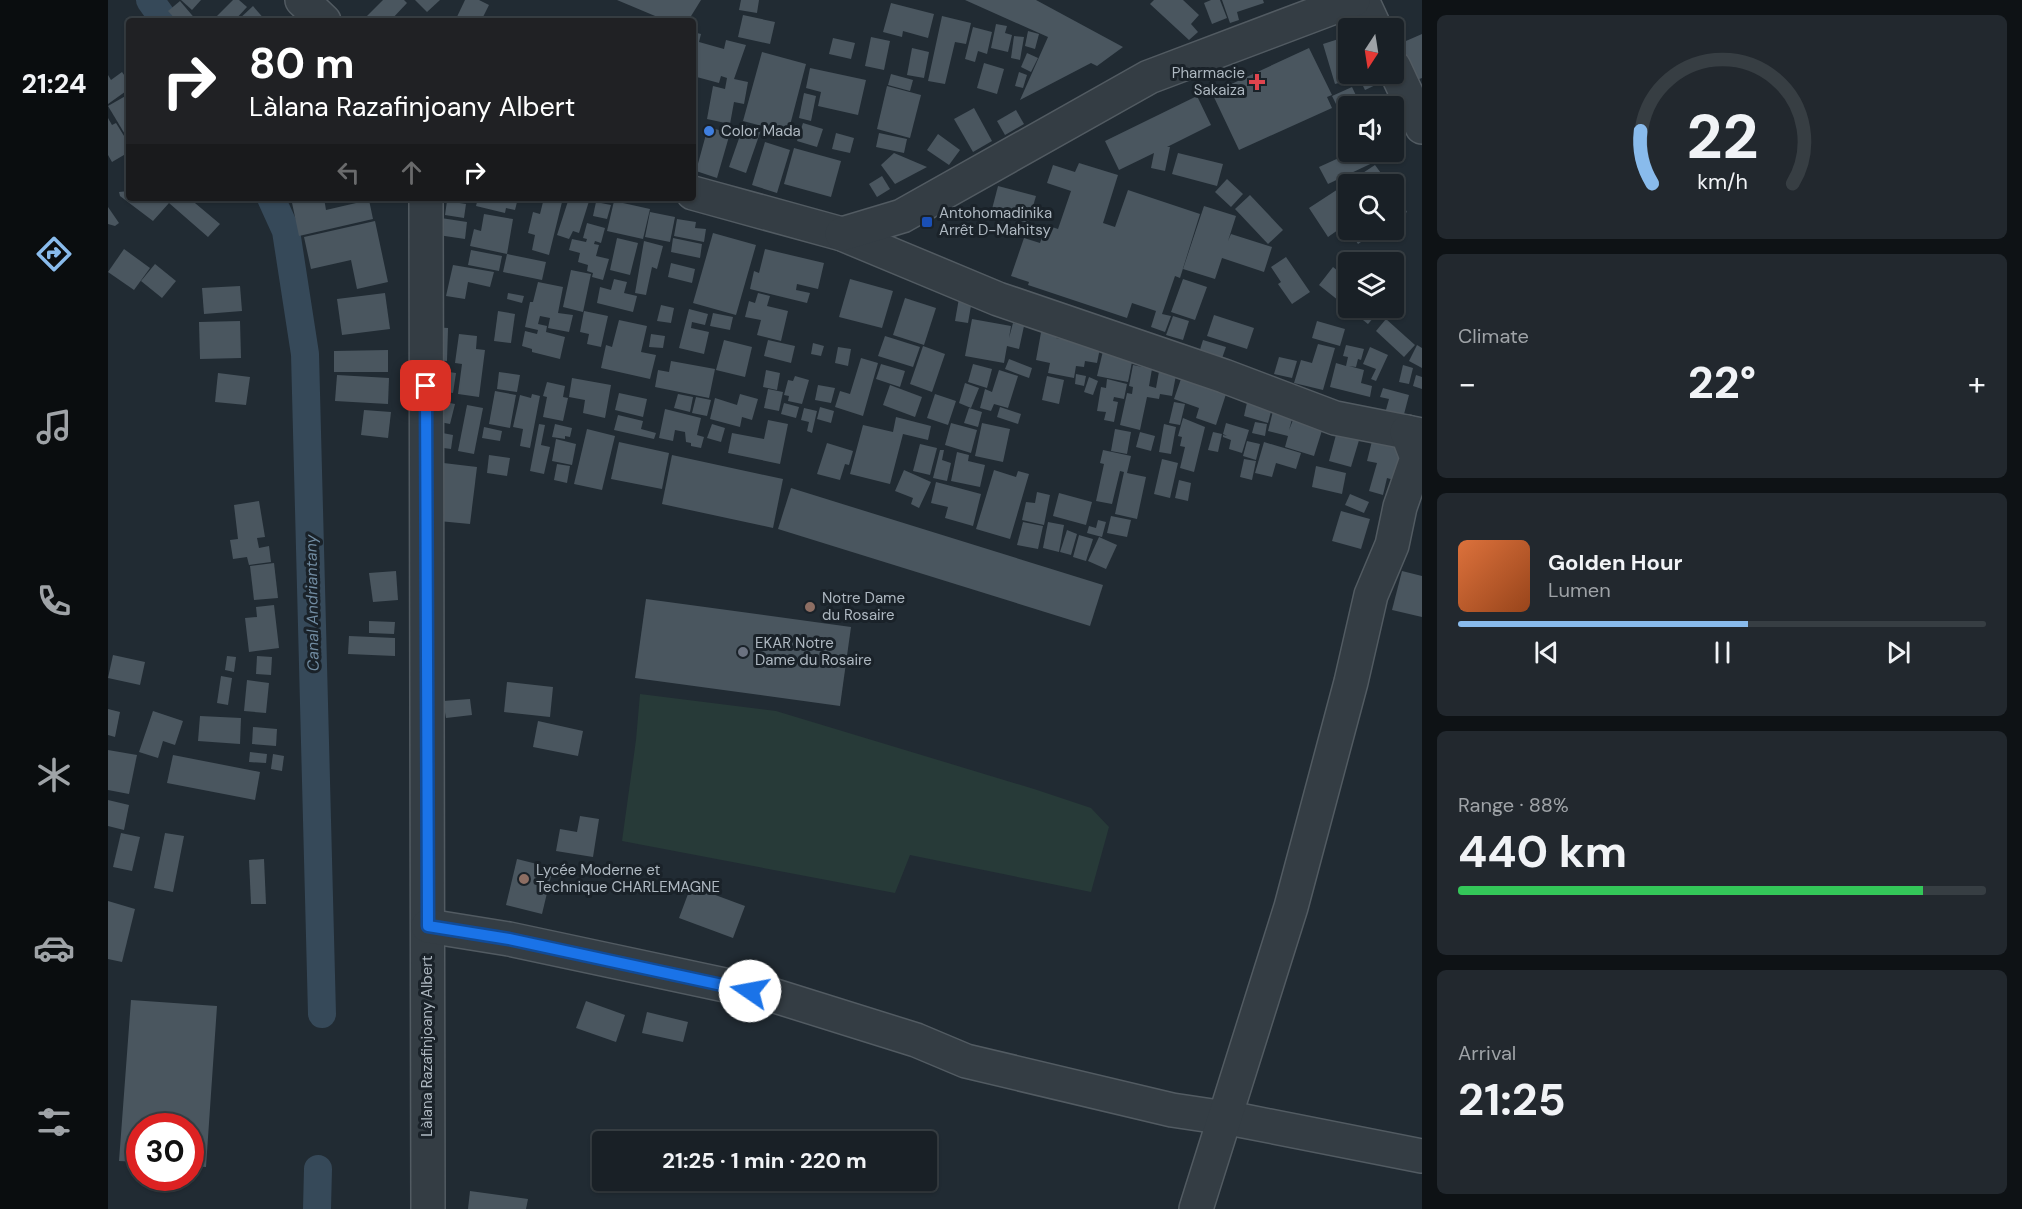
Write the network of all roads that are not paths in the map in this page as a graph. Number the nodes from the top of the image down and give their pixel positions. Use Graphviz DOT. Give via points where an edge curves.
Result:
graph roads {
  1 [pos="302,0"];
  2 [pos="1353,0"];
  3 [pos="1362,0"];
  4 [pos="321,18"];
  5 [pos="1370,18"];
  6 [pos="1402,84"];
  7 [pos="1422,127"];
  8 [pos="696,194"];
  9 [pos="426,201"];
  10 [pos="842,234"];
  11 [pos="1414,433"];
  12 [pos="428,926"];
  13 [pos="1225,1118"];
  14 [pos="1422,1156"];
  15 [pos="428,1209"];
  16 [pos="1196,1209"];
  1 -- 4 [label="street"];
  2 -- 10 [label="street" via="1149,77 902,216"];
  3 -- 5 [label="street"];
  6 -- 7 [label="street"];
  8 -- 10 [label="street"];
  9 -- 12 [label="street, Làlana Razafinjoany Albert"];
  10 -- 11 [label="street" via="998,299 1335,418"];
  11 -- 13 [label="street" via="1417,458 1392,545 1371,595 1291,907"];
  12 -- 13 [label="street" via="509,939 772,995 916,1040 966,1061 1172,1110"];
  12 -- 15 [label="street, Làlana Razafinjoany Albert"];
  13 -- 14 [label="street"];
  13 -- 16 [label="street"];
}
